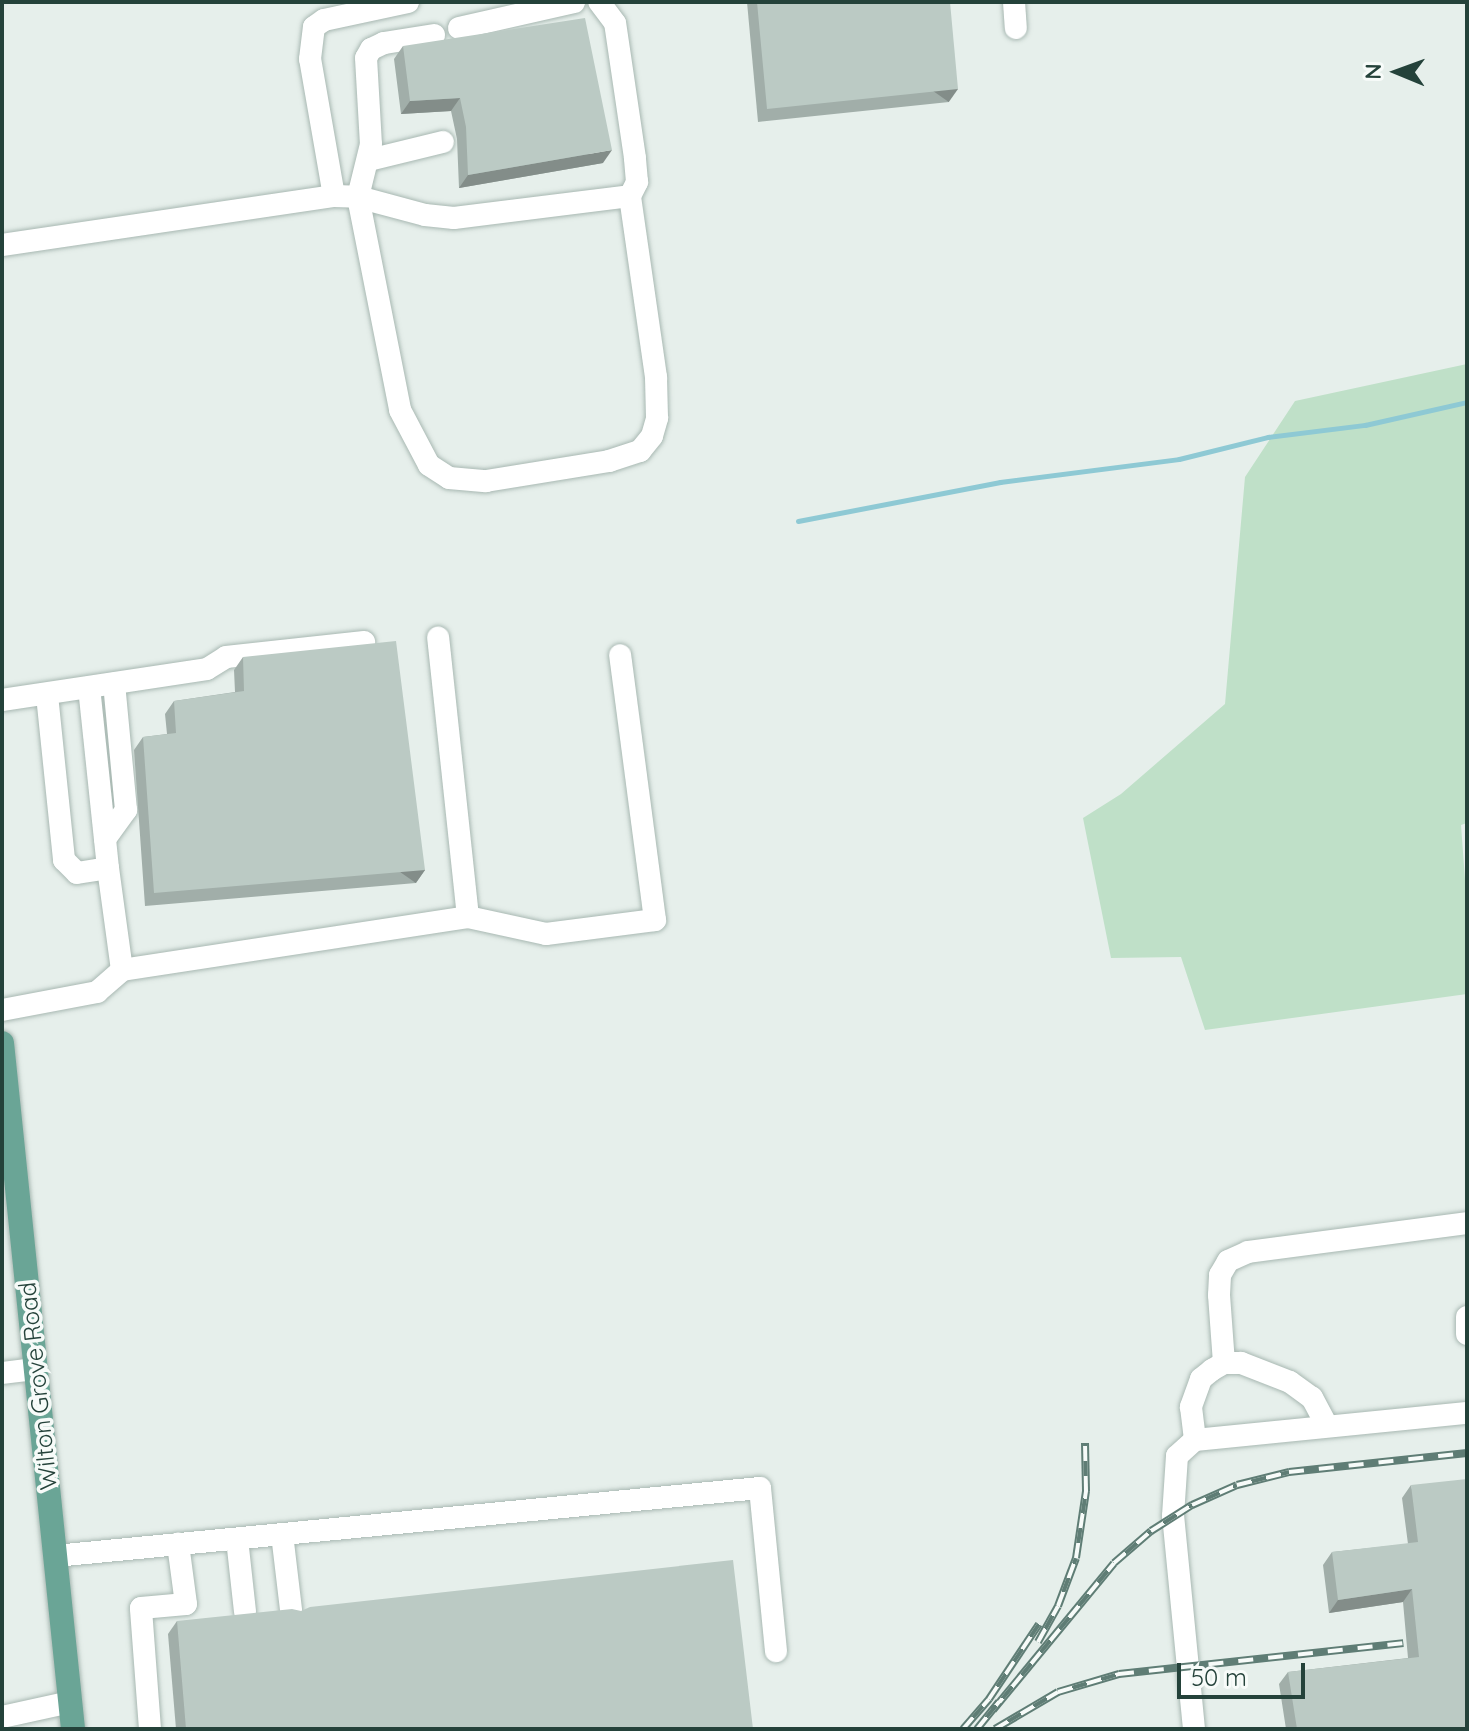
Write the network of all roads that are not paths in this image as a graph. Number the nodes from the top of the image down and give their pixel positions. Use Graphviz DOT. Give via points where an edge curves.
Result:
graph roads {
  1 [pos="408,2"];
  2 [pos="574,2"];
  3 [pos="599,2"];
  4 [pos="1014,2"];
  5 [pos="459,28"];
  6 [pos="1016,28"];
  7 [pos="434,35"];
  8 [pos="443,142"];
  9 [pos="369,160"];
  10 [pos="334,196"];
  11 [pos="630,196"];
  12 [pos="358,197"];
  13 [pos="2,245"];
  14 [pos="438,638"];
  15 [pos="364,642"];
  16 [pos="620,655"];
  17 [pos="114,684"];
  18 [pos="89,688"];
  19 [pos="47,695"];
  20 [pos="2,700"];
  21 [pos="105,839"];
  22 [pos="108,868"];
  23 [pos="468,917"];
  24 [pos="122,970"];
  25 [pos="2,1010"];
  26 [pos="2,1043"];
  27 [pos="1467,1223"];
  28 [pos="1467,1317"];
  29 [pos="1467,1334"];
  30 [pos="1224,1363"];
  31 [pos="36,1369"];
  32 [pos="2,1373"];
  33 [pos="1467,1413"];
  34 [pos="1326,1424"];
  35 [pos="1195,1440"];
  36 [pos="282,1534"];
  37 [pos="237,1539"];
  38 [pos="178,1544"];
  39 [pos="55,1556"];
  40 [pos="291,1610"];
  41 [pos="245,1612"];
  42 [pos="776,1651"];
  43 [pos="70,1702"];
  44 [pos="2,1717"];
  45 [pos="73,1729"];
  46 [pos="150,1729"];
  47 [pos="1194,1729"];
  1 -- 10 [label="lane" via="324,20 314,27 310,59"];
  2 -- 5 [label="lane"];
  3 -- 11 [label="lane" via="615,23 635,158 637,182"];
  4 -- 6 [label="lane"];
  7 -- 9 [label="lane" via="384,43 366,58"];
  8 -- 9 [label="lane"];
  9 -- 12 [label="lane"];
  10 -- 12 [label="lane"];
  10 -- 13 [label="lane"];
  11 -- 12 [label="lane" via="454,218"];
  11 -- 12 [label="lane" via="656,377 652,436 640,451 609,461 486,481 449,478 429,465 400,410"];
  14 -- 23 [label="lane"];
  15 -- 17 [label="lane" via="226,657 207,669"];
  16 -- 23 [label="lane" via="655,920 546,934"];
  17 -- 18 [label="lane"];
  17 -- 21 [label="lane" via="126,810"];
  18 -- 19 [label="lane"];
  18 -- 21 [label="lane"];
  19 -- 20 [label="lane"];
  19 -- 22 [label="lane" via="64,860 77,873"];
  21 -- 22 [label="lane"];
  22 -- 24 [label="lane"];
  23 -- 24 [label="lane"];
  24 -- 25 [label="lane" via="97,992"];
  26 -- 31 [label="main road, Wilton Grove Road"];
  27 -- 30 [label="lane" via="1248,1252 1228,1261 1220,1275 1219,1295"];
  28 -- 29 [label="lane"];
  30 -- 34 [label="lane" via="1241,1363 1290,1382 1312,1398"];
  30 -- 35 [label="lane" via="1201,1379 1194,1393"];
  31 -- 32 [label="lane"];
  31 -- 39 [label="main road, Wilton Grove Road"];
  33 -- 34 [label="lane"];
  34 -- 35 [label="lane"];
  35 -- 47 [label="lane" via="1177,1456 1173,1516"];
  36 -- 37 [label="lane"];
  36 -- 40 [label="lane"];
  36 -- 42 [label="lane" via="760,1488"];
  37 -- 38 [label="lane"];
  37 -- 41 [label="lane"];
  38 -- 39 [label="lane"];
  38 -- 46 [label="lane" via="186,1604 141,1608"];
  39 -- 43 [label="main road, Wilton Grove Road"];
  43 -- 44 [label="lane"];
  43 -- 45 [label="main road, Wilton Grove Road"];
}
